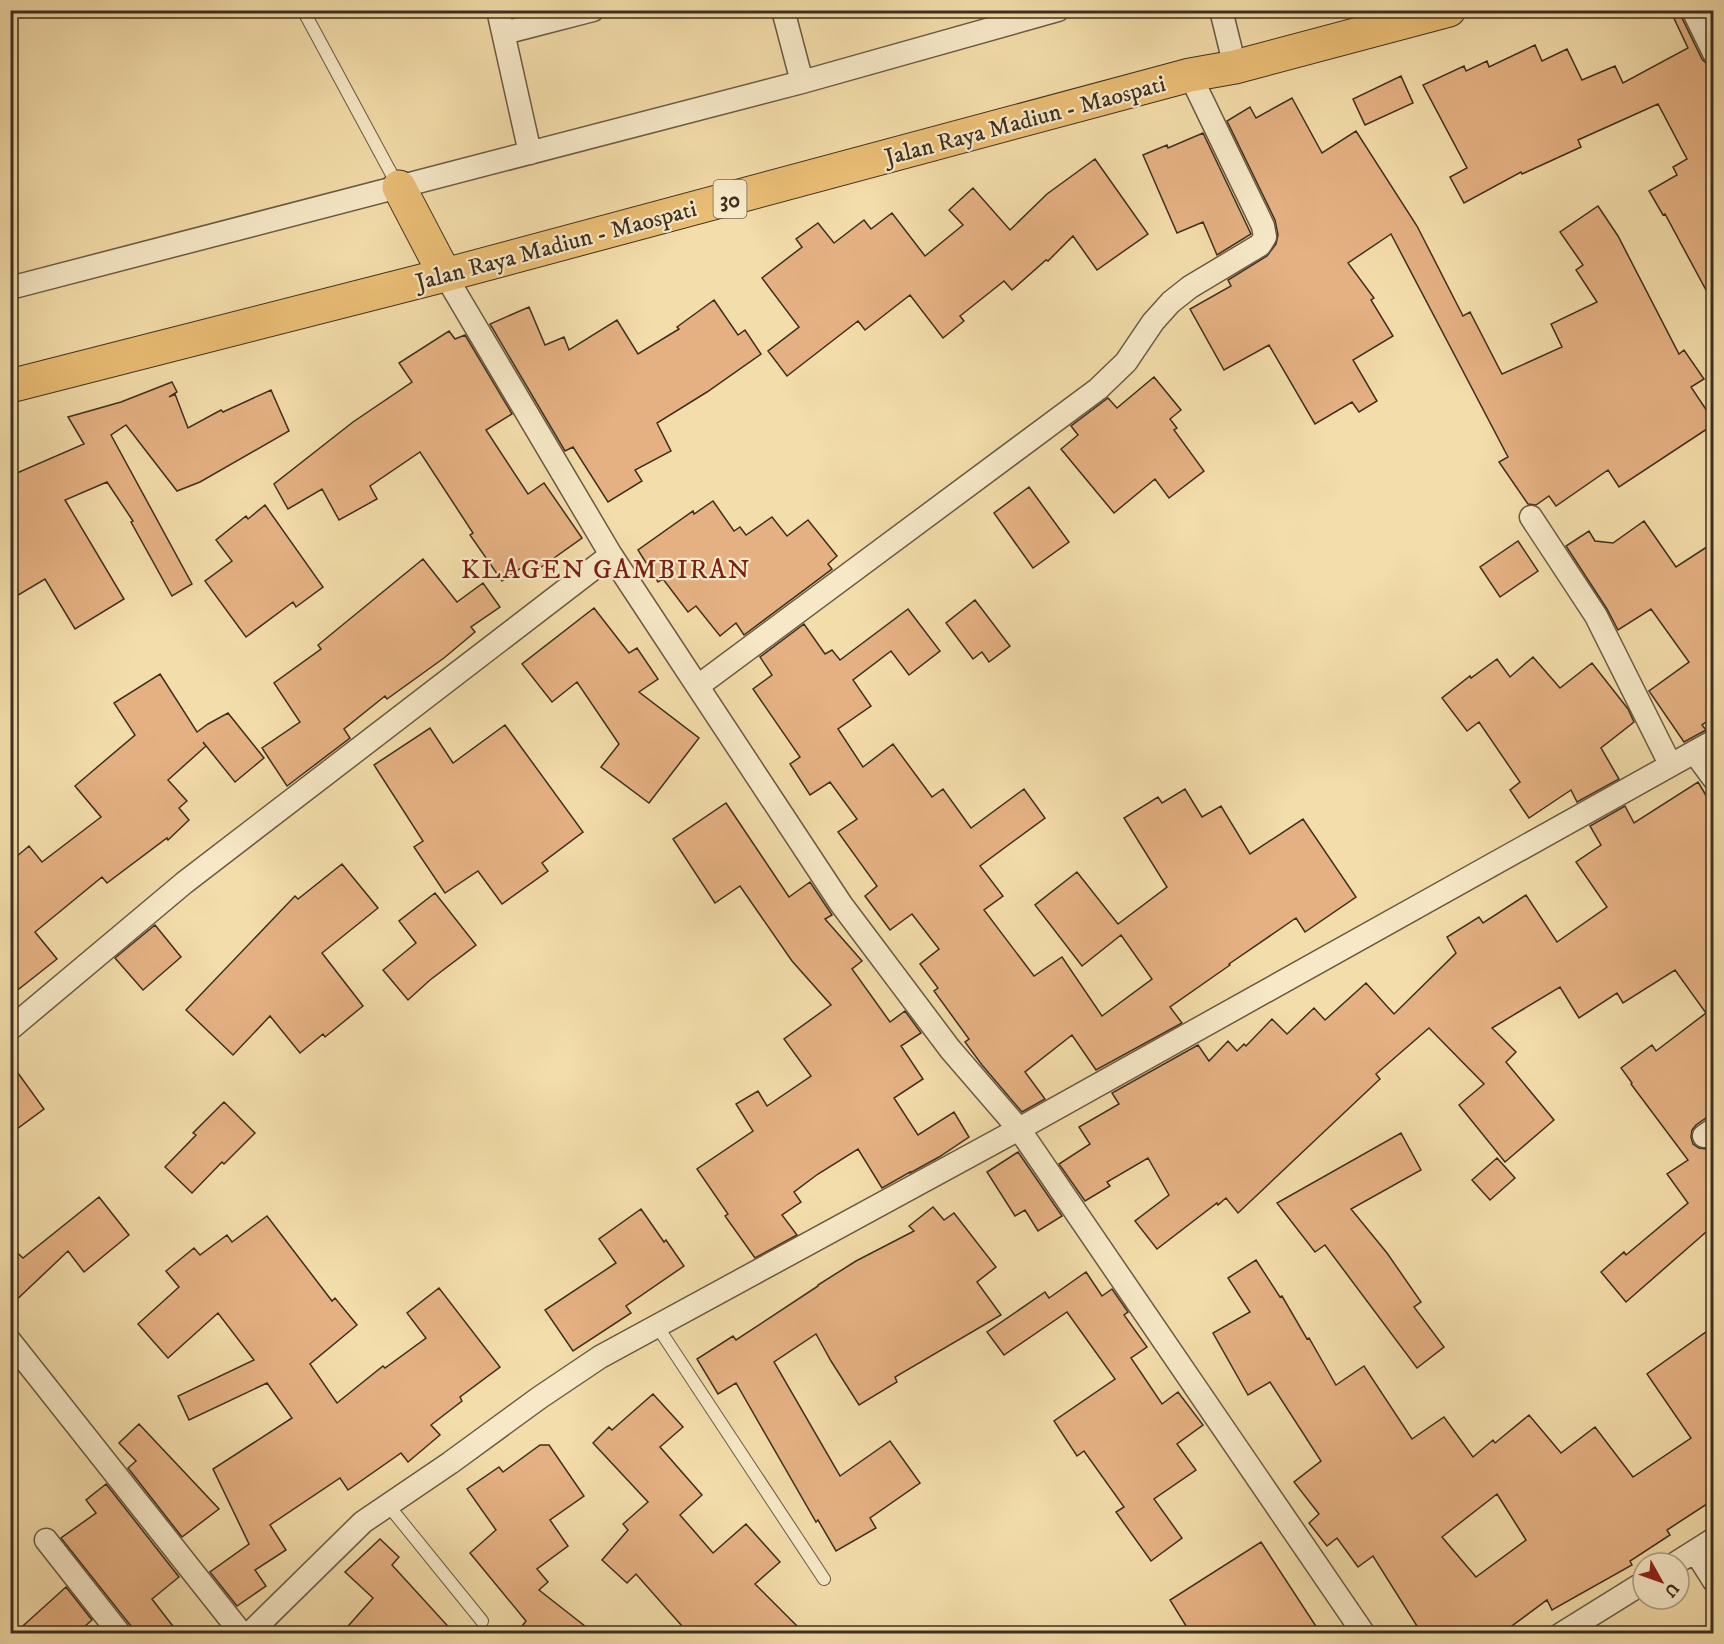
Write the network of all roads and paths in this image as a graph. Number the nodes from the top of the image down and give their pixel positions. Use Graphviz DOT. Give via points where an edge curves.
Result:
graph roads {
  1 [pos="303,10"];
  2 [pos="498,10"];
  3 [pos="593,10"];
  4 [pos="783,10"];
  5 [pos="1058,10"];
  6 [pos="1221,10"];
  7 [pos="1449,10"];
  8 [pos="1693,10"];
  9 [pos="504,33"];
  10 [pos="1713,53"];
  11 [pos="1235,67"];
  12 [pos="1190,75"];
  13 [pos="802,82"];
  14 [pos="530,153"];
  15 [pos="399,187"];
  16 [pos="445,275"];
  17 [pos="10,288"];
  18 [pos="10,386"];
  19 [pos="1531,517"];
  20 [pos="611,555"];
  21 [pos="698,686"];
  22 [pos="1713,741"];
  23 [pos="1694,752"];
  24 [pos="1671,764"];
  25 [pos="1713,779"];
  26 [pos="10,1029"];
  27 [pos="1019,1129"];
  28 [pos="657,1326"];
  29 [pos="10,1341"];
  30 [pos="388,1505"];
  31 [pos="46,1540"];
  32 [pos="1704,1545"];
  33 [pos="1691,1553"];
  34 [pos="824,1579"];
  35 [pos="1713,1581"];
  36 [pos="1631,1590"];
  37 [pos="482,1621"];
  38 [pos="120,1634"];
  39 [pos="243,1634"];
  40 [pos="249,1634"];
  41 [pos="1364,1634"];
  42 [pos="1561,1634"];
  1 -- 15 [label="lane"];
  2 -- 9 [label="street"];
  3 -- 9 [label="street"];
  4 -- 13 [label="street"];
  5 -- 13 [label="street"];
  6 -- 11 [label="street"];
  7 -- 11 [label="highway, Jalan Raya Madiun - Maospati / 30"];
  8 -- 10 [label="street"];
  9 -- 14 [label="street"];
  11 -- 12 [label="highway, Jalan Raya Madiun - Maospati / 30"];
  12 -- 16 [label="highway, Jalan Raya Madiun - Maospati / 30"];
  12 -- 21 [label="street" via="1263,226 1265,237 1260,245 1171,302 1126,362 1098,390"];
  13 -- 14 [label="street"];
  14 -- 15 [label="street"];
  15 -- 16 [label="highway"];
  15 -- 17 [label="street"];
  16 -- 18 [label="highway, Jalan Raya Madiun - Maospati / 30"];
  16 -- 20 [label="street"];
  19 -- 24 [label="street" via="1596,616"];
  20 -- 21 [label="street"];
  20 -- 26 [label="street" via="184,883"];
  21 -- 27 [label="street" via="841,904 950,1049"];
  22 -- 23 [label="street"];
  23 -- 24 [label="street"];
  23 -- 25 [label="street"];
  24 -- 27 [label="street"];
  27 -- 28 [label="street"];
  27 -- 41 [label="street"];
  28 -- 30 [label="street" via="600,1357"];
  28 -- 34 [label="lane"];
  29 -- 39 [label="street"];
  30 -- 37 [label="lane"];
  30 -- 40 [label="street" via="363,1522"];
  31 -- 38 [label="street"];
  32 -- 33 [label="street"];
  32 -- 35 [label="street"];
  36 -- 42 [label="street"];
}
